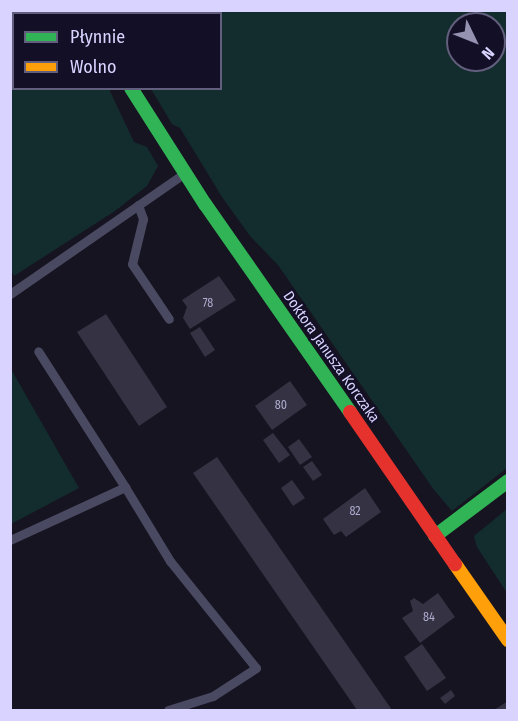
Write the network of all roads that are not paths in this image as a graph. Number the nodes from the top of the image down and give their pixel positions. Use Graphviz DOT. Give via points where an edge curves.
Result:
graph roads {
  1 [pos="132,90"];
  2 [pos="184,173"];
  3 [pos="138,206"];
  4 [pos="10,294"];
  5 [pos="169,319"];
  6 [pos="38,351"];
  7 [pos="507,481"];
  8 [pos="125,487"];
  9 [pos="435,536"];
  10 [pos="10,540"];
  11 [pos="507,640"];
  12 [pos="168,711"];
  1 -- 2 [label="street, Doktora Janusza Korczaka"];
  2 -- 3 [label="lane"];
  2 -- 9 [label="street, Doktora Janusza Korczaka"];
  3 -- 4 [label="lane"];
  3 -- 5 [label="lane" via="142,219 132,264"];
  6 -- 8 [label="lane"];
  7 -- 9 [label="street"];
  8 -- 10 [label="lane"];
  8 -- 12 [label="lane" via="170,561 256,668 213,696"];
  9 -- 11 [label="street, Doktora Janusza Korczaka"];
}
